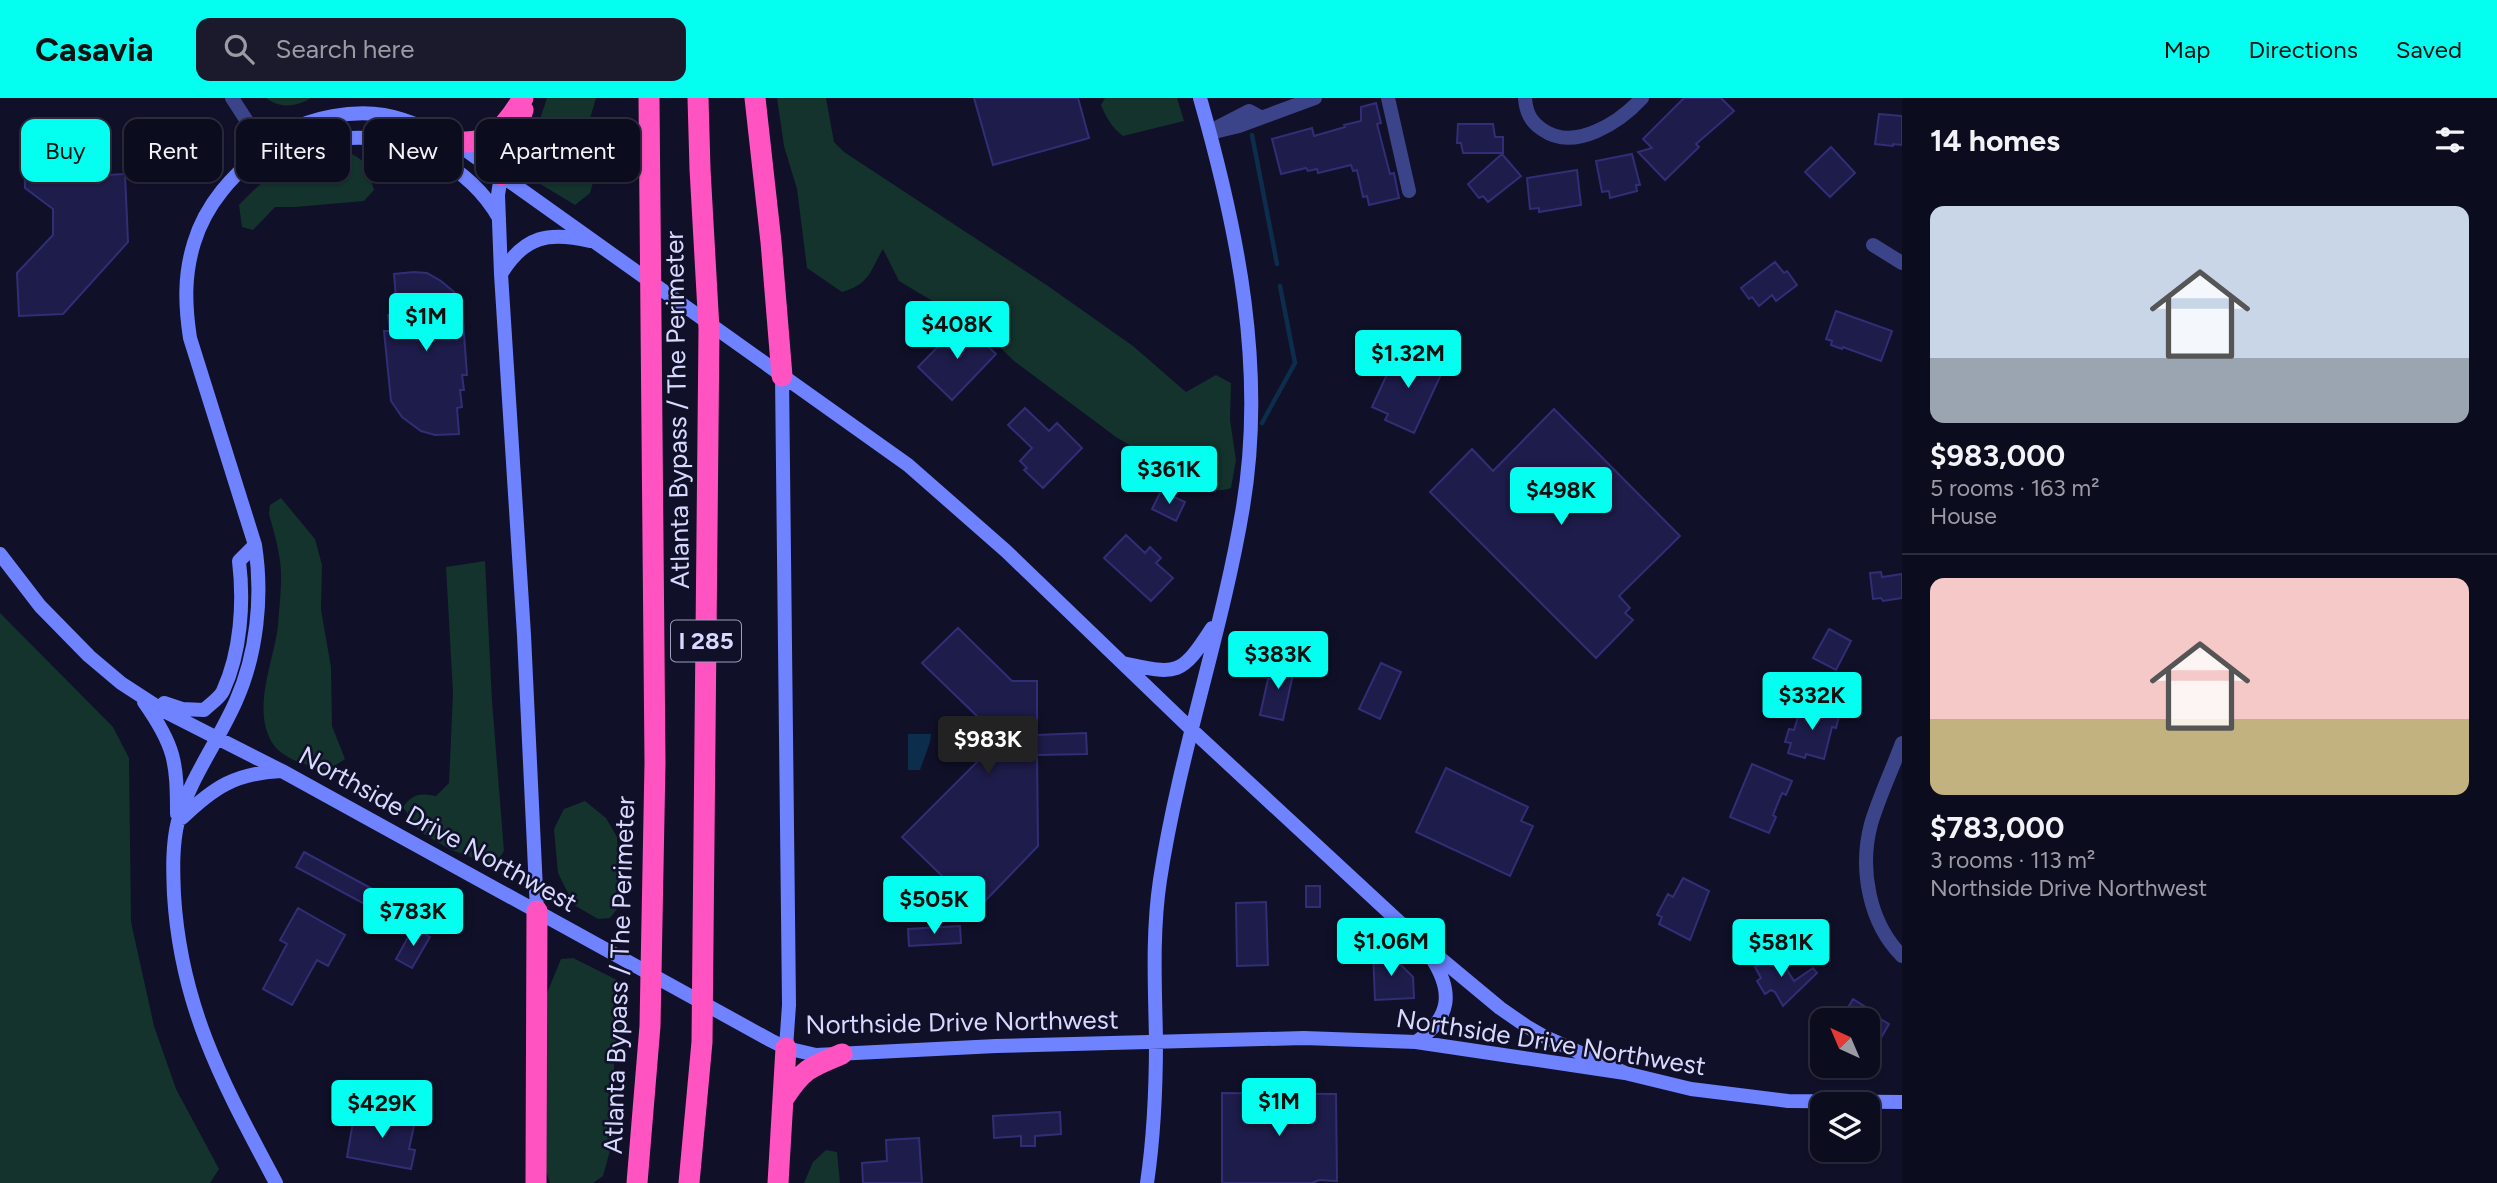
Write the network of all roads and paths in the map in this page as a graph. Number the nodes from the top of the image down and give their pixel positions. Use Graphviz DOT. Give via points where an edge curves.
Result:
graph roads {
  1 [pos="232,98"];
  2 [pos="525,98"];
  3 [pos="649,98"];
  4 [pos="698,98"];
  5 [pos="755,98"];
  6 [pos="1200,98"];
  7 [pos="1315,98"];
  8 [pos="1388,98"];
  9 [pos="1525,98"];
  10 [pos="1642,98"];
  11 [pos="246,119"];
  12 [pos="323,119"];
  13 [pos="395,119"];
  14 [pos="518,119"];
  15 [pos="1210,134"];
  16 [pos="350,139"];
  17 [pos="462,141"];
  18 [pos="236,174"];
  19 [pos="500,182"];
  20 [pos="511,182"];
  21 [pos="1409,191"];
  22 [pos="499,219"];
  23 [pos="595,242"];
  24 [pos="1873,245"];
  25 [pos="1902,263"];
  26 [pos="501,274"];
  27 [pos="782,376"];
  28 [pos="255,545"];
  29 [pos="0,554"];
  30 [pos="1217,620"];
  31 [pos="1122,663"];
  32 [pos="139,695"];
  33 [pos="1192,730"];
  34 [pos="218,737"];
  35 [pos="1902,743"];
  36 [pos="282,771"];
  37 [pos="178,824"];
  38 [pos="537,911"];
  39 [pos="1423,944"];
  40 [pos="1902,957"];
  41 [pos="1156,1042"];
  42 [pos="1416,1042"];
  43 [pos="786,1048"];
  44 [pos="842,1054"];
  45 [pos="1626,1073"];
  46 [pos="783,1100"];
  47 [pos="1902,1102"];
  48 [pos="276,1183"];
  49 [pos="536,1183"];
  50 [pos="637,1183"];
  51 [pos="689,1183"];
  52 [pos="778,1183"];
  53 [pos="1147,1183"];
  1 -- 11 [label="street"];
  2 -- 14 [label="highway"];
  2 -- 17 [label="highway" via="492,136"];
  3 -- 50 [label="highway, Atlanta Bypass / The Perimeter / I 285" via="655,763 650,1026"];
  4 -- 51 [label="highway, Atlanta Bypass / The Perimeter / I 285" via="709,356 702,1028"];
  5 -- 27 [label="highway"];
  6 -- 15 [label="main road"];
  7 -- 15 [label="street" via="1260,117 1249,111"];
  8 -- 21 [label="street"];
  9 -- 10 [label="street" via="1525,111 1535,125 1552,136 1567,137 1615,122"];
  12 -- 13 [label="main road" via="367,114"];
  15 -- 30 [label="main road" via="1241,266 1251,368 1243,508"];
  16 -- 22 [label="main road" via="383,139 426,152 485,195"];
  18 -- 28 [label="main road" via="212,204 195,240 186,283 186,311 190,338"];
  19 -- 22 [label="main road"];
  20 -- 23 [label="main road"];
  22 -- 26 [label="main road"];
  23 -- 26 [label="main road" via="542,237 521,249"];
  23 -- 27 [label="main road"];
  24 -- 25 [label="street"];
  26 -- 38 [label="main road"];
  27 -- 31 [label="main road" via="924,478"];
  27 -- 43 [label="main road"];
  28 -- 32 [label="main road" via="239,561 237,650 222,693 204,710 182,709"];
  28 -- 34 [label="main road" via="258,578 253,643 237,700"];
  29 -- 32 [label="main road, Northside Drive Northwest" via="40,606 82,649"];
  30 -- 31 [label="main road" via="1183,666 1158,670"];
  30 -- 33 [label="main road"];
  31 -- 33 [label="main road"];
  32 -- 34 [label="main road, Northside Drive Northwest"];
  32 -- 37 [label="main road" via="173,753"];
  33 -- 39 [label="main road"];
  33 -- 41 [label="main road" via="1160,882 1154,954"];
  34 -- 36 [label="main road, Northside Drive Northwest"];
  34 -- 37 [label="main road" via="192,785"];
  35 -- 40 [label="street" via="1871,825 1866,853 1872,904"];
  36 -- 37 [label="main road" via="232,780"];
  36 -- 38 [label="main road, Northside Drive Northwest"];
  37 -- 48 [label="main road" via="173,859 175,911 194,1007 220,1077"];
  38 -- 43 [label="main road, Northside Drive Northwest"];
  38 -- 49 [label="highway"];
  39 -- 42 [label="main road" via="1444,980 1446,999 1437,1024"];
  39 -- 45 [label="main road" via="1525,1026"];
  41 -- 42 [label="main road, Northside Drive Northwest" via="1304,1038"];
  41 -- 44 [label="main road, Northside Drive Northwest"];
  41 -- 53 [label="main road"];
  42 -- 45 [label="main road, Northside Drive Northwest"];
  43 -- 44 [label="main road, Northside Drive Northwest" via="816,1055"];
  43 -- 46 [label="highway"];
  44 -- 46 [label="highway" via="812,1065"];
  45 -- 47 [label="main road, Northside Drive Northwest" via="1691,1089 1788,1101"];
  46 -- 52 [label="highway"];
}
